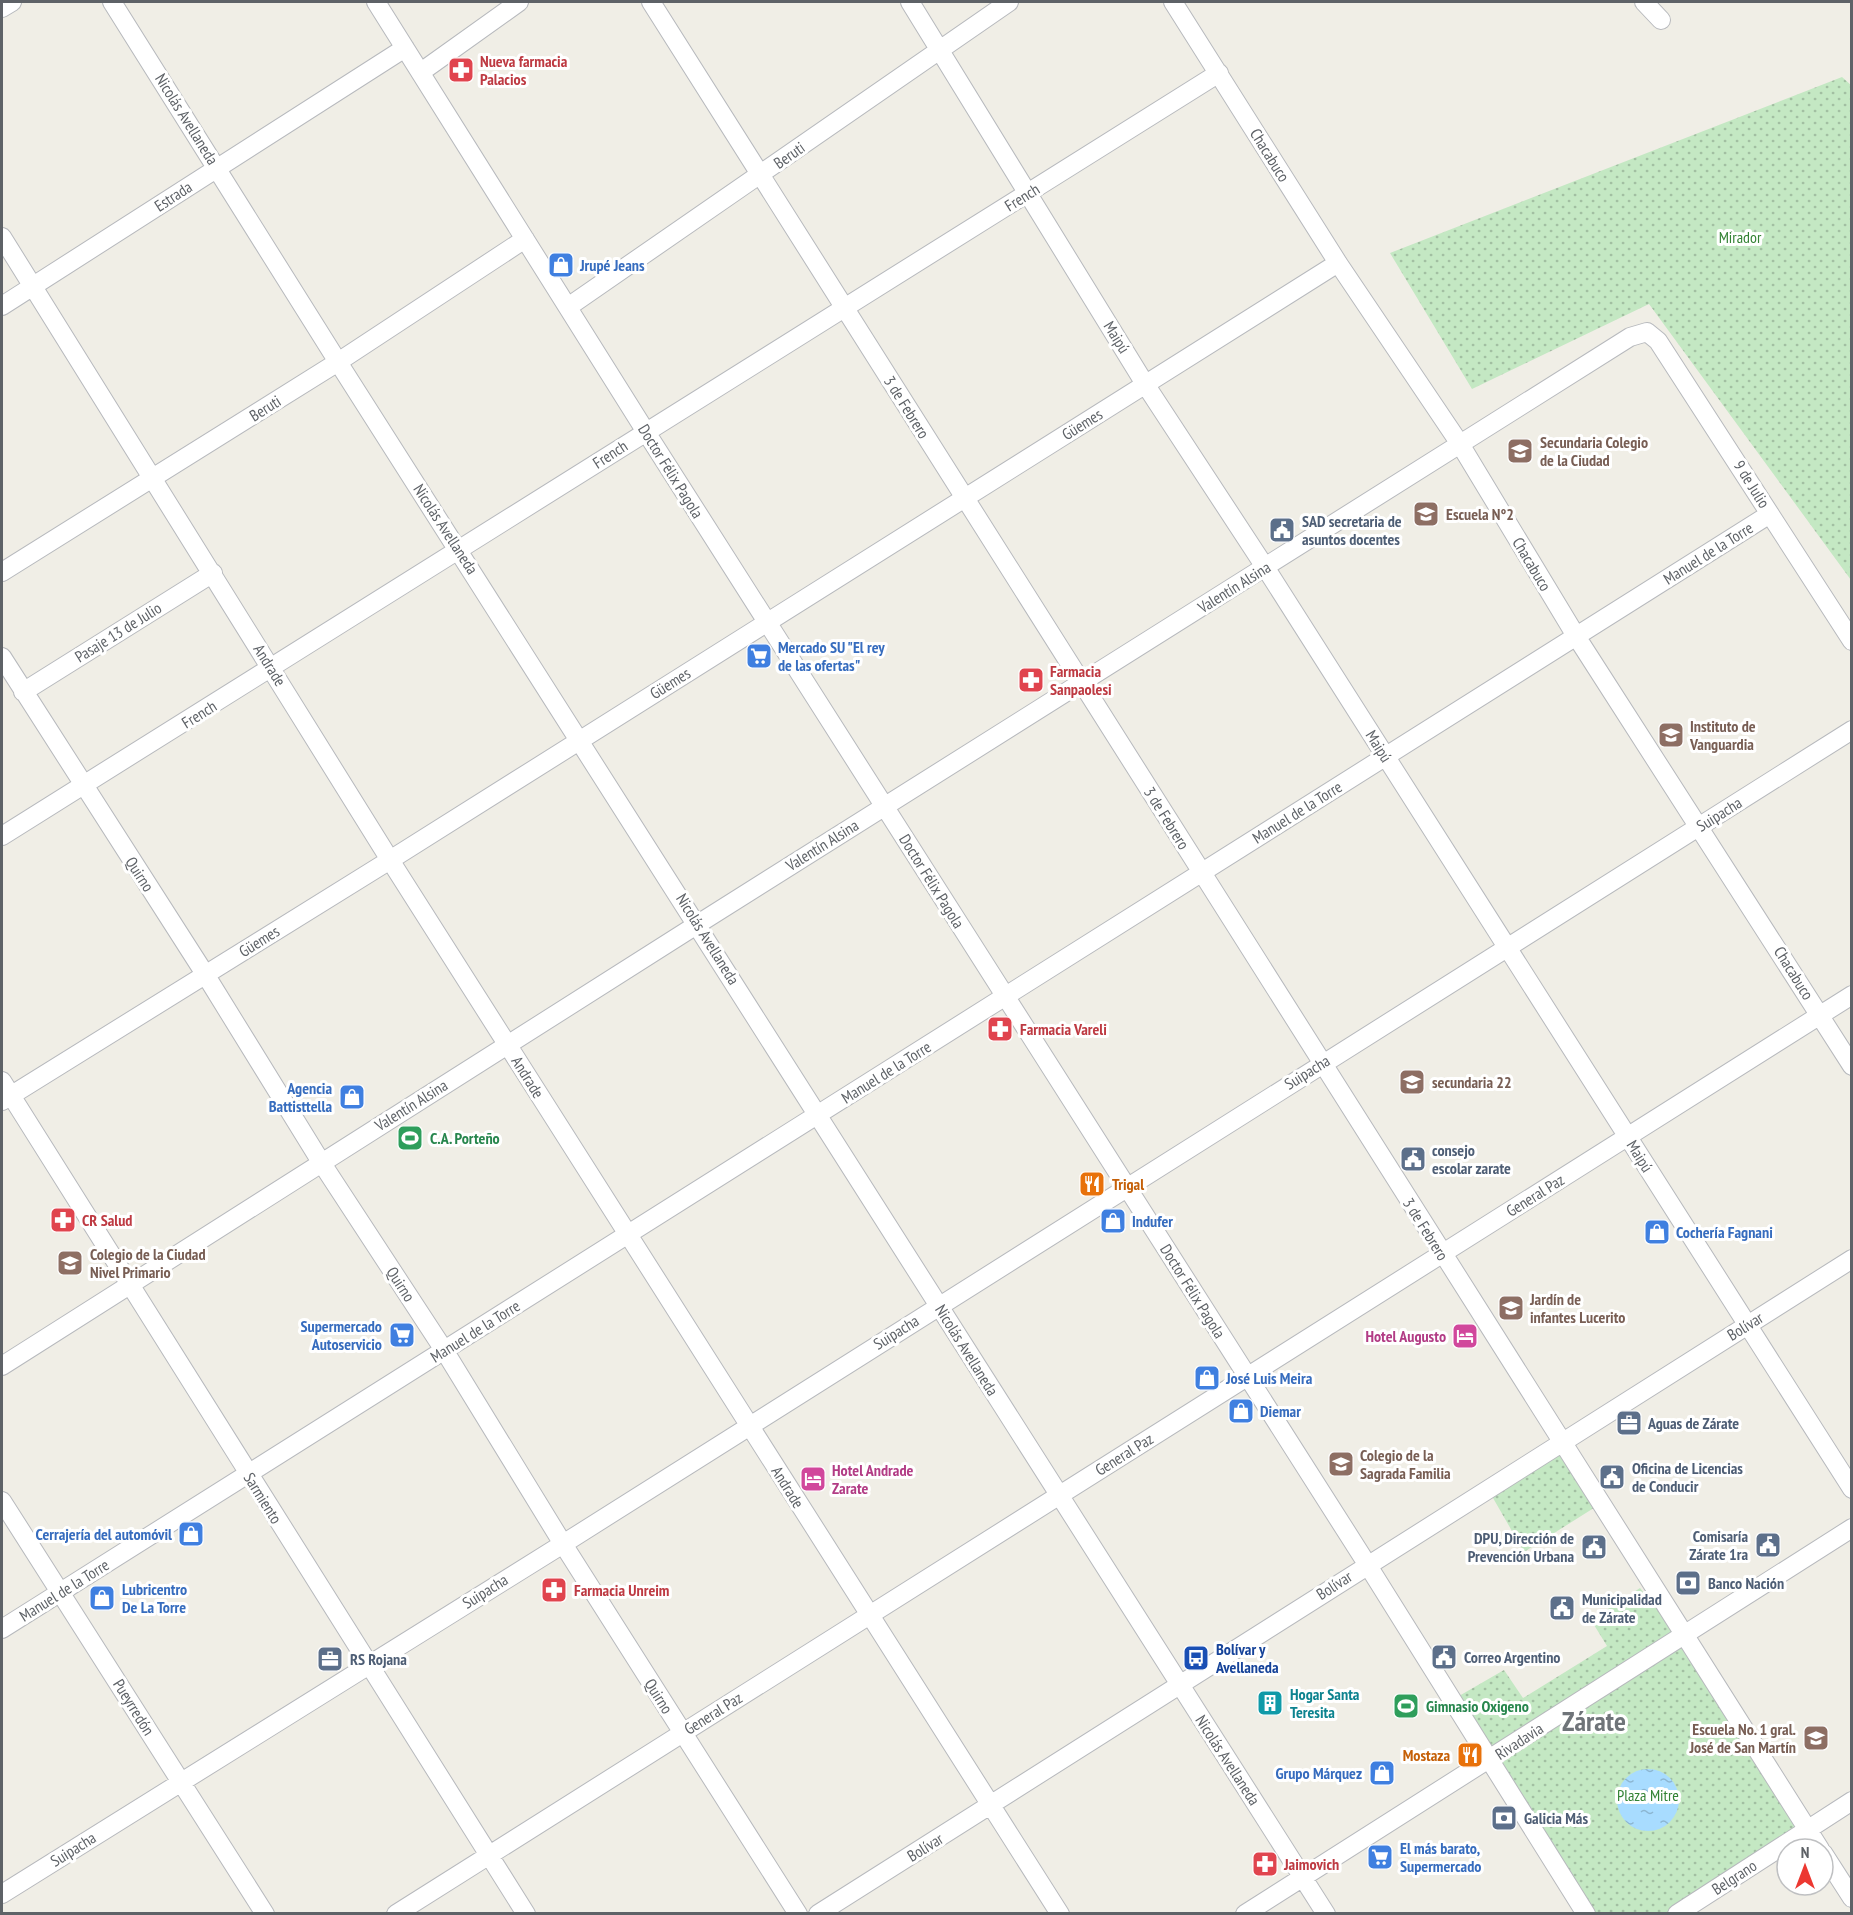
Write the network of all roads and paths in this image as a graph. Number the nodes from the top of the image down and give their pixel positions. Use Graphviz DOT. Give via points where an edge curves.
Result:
graph roads {
  1 [pos="12,2"];
  2 [pos="112,2"];
  3 [pos="376,2"];
  4 [pos="519,2"];
  5 [pos="651,2"];
  6 [pos="910,2"];
  7 [pos="1009,2"];
  8 [pos="1173,2"];
  9 [pos="1644,2"];
  10 [pos="2,8"];
  11 [pos="1661,20"];
  12 [pos="405,48"];
  13 [pos="939,48"];
  14 [pos="421,72"];
  15 [pos="1219,73"];
  16 [pos="218,167"];
  17 [pos="761,175"];
  18 [pos="1027,194"];
  19 [pos="2,237"];
  20 [pos="525,239"];
  21 [pos="1338,263"];
  22 [pos="32,286"];
  23 [pos="2,306"];
  24 [pos="568,307"];
  25 [pos="845,309"];
  26 [pos="1647,332"];
  27 [pos="338,362"];
  28 [pos="1145,384"];
  29 [pos="646,432"];
  30 [pos="1460,444"];
  31 [pos="153,478"];
  32 [pos="964,498"];
  33 [pos="1770,514"];
  34 [pos="460,551"];
  35 [pos="1265,567"];
  36 [pos="2,572"];
  37 [pos="213,573"];
  38 [pos="767,622"];
  39 [pos="1576,636"];
  40 [pos="1851,641"];
  41 [pos="2,657"];
  42 [pos="272,668"];
  43 [pos="1081,683"];
  44 [pos="23,692"];
  45 [pos="1851,730"];
  46 [pos="581,739"];
  47 [pos="1385,757"];
  48 [pos="83,787"];
  49 [pos="884,806"];
  50 [pos="1700,826"];
  51 [pos="2,836"];
  52 [pos="390,860"];
  53 [pos="1201,873"];
  54 [pos="698,924"];
  55 [pos="1506,948"];
  56 [pos="205,974"];
  57 [pos="1851,995"];
  58 [pos="1005,996"];
  59 [pos="1820,1015"];
  60 [pos="507,1044"];
  61 [pos="1321,1063"];
  62 [pos="1851,1066"];
  63 [pos="4,1092"];
  64 [pos="818,1114"];
  65 [pos="1628,1136"];
  66 [pos="321,1162"];
  67 [pos="1127,1187"];
  68 [pos="628,1234"];
  69 [pos="1442,1253"];
  70 [pos="1851,1259"];
  71 [pos="129,1284"];
  72 [pos="939,1305"];
  73 [pos="1747,1325"];
  74 [pos="444,1350"];
  75 [pos="2,1366"];
  76 [pos="1247,1376"];
  77 [pos="750,1425"];
  78 [pos="1561,1442"];
  79 [pos="247,1474"];
  80 [pos="1851,1489"];
  81 [pos="1059,1495"];
  82 [pos="2,1501"];
  83 [pos="1851,1528"];
  84 [pos="562,1544"];
  85 [pos="1367,1564"];
  86 [pos="61,1592"];
  87 [pos="868,1615"];
  88 [pos="2,1629"];
  89 [pos="1682,1634"];
  90 [pos="368,1664"];
  91 [pos="1179,1684"];
  92 [pos="682,1733"];
  93 [pos="1489,1760"];
  94 [pos="181,1781"];
  95 [pos="1851,1801"];
  96 [pos="991,1806"];
  97 [pos="1808,1829"];
  98 [pos="1813,1837"];
  99 [pos="489,1855"];
  100 [pos="1835,1872"];
  101 [pos="1303,1877"];
  102 [pos="2,1894"];
  103 [pos="1851,1898"];
  104 [pos="265,1914"];
  105 [pos="396,1914"];
  106 [pos="526,1914"];
  107 [pos="798,1914"];
  108 [pos="819,1914"];
  109 [pos="1060,1914"];
  110 [pos="1245,1914"];
  111 [pos="1326,1914"];
  112 [pos="1586,1914"];
  113 [pos="1677,1914"];
  1 -- 10 [label="street"];
  2 -- 16 [label="street, Nicolás Avellaneda"];
  3 -- 12 [label="street, Doctor Félix Pagola"];
  4 -- 14 [label="street"];
  5 -- 17 [label="street, 3 de Febrero"];
  6 -- 13 [label="street, Maipú"];
  7 -- 13 [label="street, Beruti"];
  8 -- 15 [label="street, Chacabuco"];
  9 -- 11 [label="street"];
  12 -- 14 [label="street, Doctor Félix Pagola"];
  12 -- 16 [label="street, Estrada"];
  13 -- 17 [label="street, Beruti"];
  13 -- 18 [label="street, Maipú"];
  14 -- 20 [label="street, Doctor Félix Pagola"];
  15 -- 18 [label="street, French"];
  15 -- 21 [label="street, Chacabuco"];
  16 -- 22 [label="street, Estrada"];
  16 -- 27 [label="street, Nicolás Avellaneda"];
  17 -- 24 [label="street, Beruti"];
  17 -- 25 [label="street, 3 de Febrero"];
  18 -- 25 [label="street, French"];
  18 -- 28 [label="street, Maipú"];
  19 -- 22 [label="street, Andrade"];
  20 -- 24 [label="street, Doctor Félix Pagola"];
  20 -- 27 [label="street, Beruti"];
  21 -- 28 [label="street, Güemes"];
  21 -- 30 [label="street, Chacabuco"];
  22 -- 23 [label="street, Estrada"];
  22 -- 31 [label="street, Andrade"];
  24 -- 29 [label="street, Doctor Félix Pagola"];
  25 -- 29 [label="street, French"];
  25 -- 32 [label="street, 3 de Febrero"];
  26 -- 30 [label="street, Valentín Alsina" via="1630,337"];
  26 -- 33 [label="street, 9 de Julio" via="1658,341 1685,380"];
  27 -- 31 [label="street, Beruti"];
  27 -- 34 [label="street, Nicolás Avellaneda"];
  28 -- 32 [label="street, Güemes"];
  28 -- 35 [label="street, Maipú"];
  29 -- 34 [label="street, French"];
  29 -- 38 [label="street, Doctor Félix Pagola"];
  30 -- 35 [label="street, Valentín Alsina"];
  30 -- 39 [label="street, Chacabuco"];
  31 -- 36 [label="street, Beruti"];
  31 -- 37 [label="street, Andrade"];
  32 -- 38 [label="street, Güemes"];
  32 -- 43 [label="street, 3 de Febrero"];
  33 -- 39 [label="street, Manuel de la Torre"];
  33 -- 40 [label="street, 9 de Julio"];
  34 -- 42 [label="street, French"];
  34 -- 46 [label="street, Nicolás Avellaneda"];
  35 -- 43 [label="street, Valentín Alsina"];
  35 -- 47 [label="street, Maipú"];
  37 -- 42 [label="street, Andrade"];
  37 -- 44 [label="street, Pasaje 13 de Julio"];
  38 -- 46 [label="street, Güemes"];
  38 -- 49 [label="street, Doctor Félix Pagola"];
  39 -- 47 [label="street, Manuel de la Torre"];
  39 -- 50 [label="street, Chacabuco"];
  41 -- 44 [label="street, Quirno"];
  42 -- 48 [label="street, French"];
  42 -- 52 [label="street, Andrade"];
  43 -- 49 [label="street, Valentín Alsina"];
  43 -- 53 [label="street, 3 de Febrero"];
  44 -- 48 [label="street, Quirno"];
  45 -- 50 [label="street, Suipacha"];
  46 -- 52 [label="street, Güemes"];
  46 -- 54 [label="street, Nicolás Avellaneda"];
  47 -- 53 [label="street, Manuel de la Torre"];
  47 -- 55 [label="street, Maipú"];
  48 -- 51 [label="street, French"];
  48 -- 56 [label="street, Quirno"];
  49 -- 54 [label="street, Valentín Alsina"];
  49 -- 58 [label="street, Doctor Félix Pagola"];
  50 -- 55 [label="street, Suipacha"];
  50 -- 59 [label="street, Chacabuco"];
  52 -- 56 [label="street, Güemes"];
  52 -- 60 [label="street, Andrade"];
  53 -- 58 [label="street, Manuel de la Torre"];
  53 -- 61 [label="street, 3 de Febrero"];
  54 -- 60 [label="street, Valentín Alsina"];
  54 -- 64 [label="street, Nicolás Avellaneda"];
  55 -- 61 [label="street, Suipacha"];
  55 -- 65 [label="street, Maipú"];
  56 -- 63 [label="street, Güemes"];
  56 -- 66 [label="street, Quirno"];
  57 -- 59 [label="street, General Paz"];
  58 -- 64 [label="street, Manuel de la Torre"];
  58 -- 67 [label="street, Doctor Félix Pagola"];
  59 -- 62 [label="street, Chacabuco"];
  59 -- 65 [label="street, General Paz"];
  60 -- 66 [label="street, Valentín Alsina"];
  60 -- 68 [label="street, Andrade"];
  61 -- 67 [label="street, Suipacha"];
  61 -- 69 [label="street, 3 de Febrero"];
  63 -- 71 [label="street, Sarmiento"];
  64 -- 68 [label="street, Manuel de la Torre"];
  64 -- 72 [label="street, Nicolás Avellaneda"];
  65 -- 69 [label="street, General Paz"];
  65 -- 73 [label="street, Maipú"];
  66 -- 71 [label="street, Valentín Alsina"];
  66 -- 74 [label="street, Quirno"];
  67 -- 72 [label="street, Suipacha"];
  67 -- 76 [label="street, Doctor Félix Pagola"];
  68 -- 74 [label="street, Manuel de la Torre"];
  68 -- 77 [label="street, Andrade"];
  69 -- 76 [label="street, General Paz"];
  69 -- 78 [label="street, 3 de Febrero"];
  70 -- 73 [label="street, Bolívar"];
  71 -- 75 [label="street, Valentín Alsina"];
  71 -- 79 [label="street, Sarmiento"];
  72 -- 77 [label="street, Suipacha"];
  72 -- 81 [label="street, Nicolás Avellaneda"];
  73 -- 78 [label="street, Bolívar"];
  73 -- 80 [label="street, Maipú"];
  74 -- 79 [label="street, Manuel de la Torre"];
  74 -- 84 [label="street, Quirno"];
  76 -- 81 [label="street, General Paz"];
  76 -- 85 [label="street, Doctor Félix Pagola"];
  77 -- 84 [label="street, Suipacha"];
  77 -- 87 [label="street, Andrade"];
  78 -- 85 [label="street, Bolívar"];
  78 -- 89 [label="street, 3 de Febrero"];
  79 -- 86 [label="street, Manuel de la Torre"];
  79 -- 90 [label="street, Sarmiento"];
  81 -- 87 [label="street, General Paz"];
  81 -- 91 [label="street, Nicolás Avellaneda"];
  82 -- 86 [label="street, Pueyrredón"];
  83 -- 89 [label="street, Rivadavia"];
  84 -- 90 [label="street, Suipacha"];
  84 -- 92 [label="street, Quirno"];
  85 -- 91 [label="street, Bolívar"];
  85 -- 93 [label="street, Doctor Félix Pagola"];
  86 -- 88 [label="street, Manuel de la Torre"];
  86 -- 94 [label="street, Pueyrredón"];
  87 -- 92 [label="street, General Paz"];
  87 -- 96 [label="street, Andrade"];
  89 -- 93 [label="street, Rivadavia"];
  89 -- 97 [label="street, 3 de Febrero"];
  90 -- 94 [label="street, Suipacha"];
  90 -- 99 [label="street, Sarmiento"];
  91 -- 96 [label="street, Bolívar"];
  91 -- 101 [label="street, Nicolás Avellaneda"];
  92 -- 99 [label="street, General Paz"];
  92 -- 107 [label="street, Quirno"];
  93 -- 101 [label="street, Rivadavia"];
  93 -- 112 [label="street, Doctor Félix Pagola"];
  94 -- 102 [label="street, Suipacha"];
  94 -- 104 [label="street, Pueyrredón"];
  95 -- 97 [label="street, Belgrano"];
  96 -- 108 [label="street, Bolívar"];
  96 -- 109 [label="street, Andrade"];
  97 -- 98 [label="street, 3 de Febrero"];
  97 -- 113 [label="street, Belgrano"];
  99 -- 105 [label="street, General Paz"];
  99 -- 106 [label="street, Sarmiento"];
  100 -- 103 [label="street"];
  101 -- 110 [label="street, Rivadavia"];
  101 -- 111 [label="street, Nicolás Avellaneda"];
}
